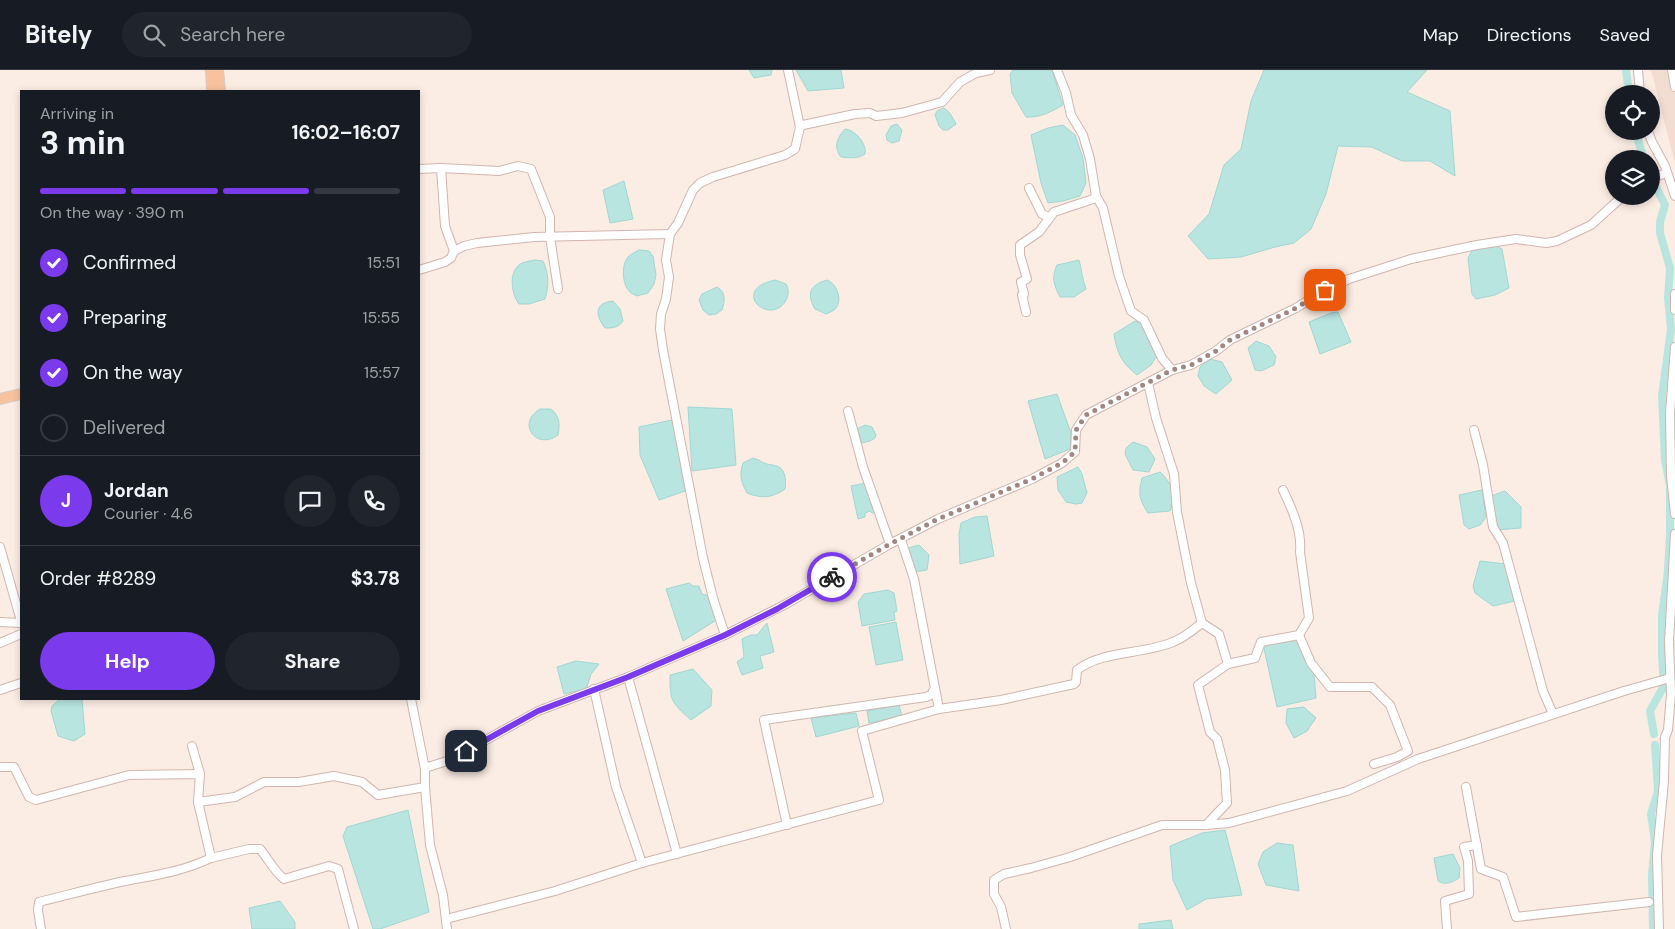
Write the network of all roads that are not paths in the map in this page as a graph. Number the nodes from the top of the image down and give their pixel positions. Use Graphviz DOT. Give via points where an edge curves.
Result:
graph roads {
  1 [pos="211,70"];
  2 [pos="218,70"];
  3 [pos="788,70"];
  4 [pos="990,70"];
  5 [pos="1057,70"];
  6 [pos="1638,70"];
  7 [pos="1672,70"];
  8 [pos="1639,85"];
  9 [pos="1675,87"];
  10 [pos="212,90"];
  11 [pos="220,90"];
  12 [pos="800,127"];
  13 [pos="1651,140"];
  14 [pos="441,168"];
  15 [pos="420,169"];
  16 [pos="1667,173"];
  17 [pos="1660,175"];
  18 [pos="1029,188"];
  19 [pos="1096,196"];
  20 [pos="1675,196"];
  21 [pos="1613,205"];
  22 [pos="1049,217"];
  23 [pos="670,234"];
  24 [pos="550,237"];
  25 [pos="454,251"];
  26 [pos="420,270"];
  27 [pos="558,289"];
  28 [pos="1675,294"];
  29 [pos="1675,310"];
  30 [pos="1026,312"];
  31 [pos="1675,347"];
  32 [pos="1172,370"];
  33 [pos="1148,384"];
  34 [pos="20,388"];
  35 [pos="0,392"];
  36 [pos="20,394"];
  37 [pos="0,399"];
  38 [pos="848,411"];
  39 [pos="1474,430"];
  40 [pos="1283,490"];
  41 [pos="1675,514"];
  42 [pos="1675,534"];
  43 [pos="901,540"];
  44 [pos="890,544"];
  45 [pos="0,547"];
  46 [pos="20,618"];
  47 [pos="0,622"];
  48 [pos="20,622"];
  49 [pos="1202,623"];
  50 [pos="20,634"];
  51 [pos="725,635"];
  52 [pos="1299,635"];
  53 [pos="0,643"];
  54 [pos="1228,664"];
  55 [pos="628,677"];
  56 [pos="1670,678"];
  57 [pos="20,683"];
  58 [pos="935,688"];
  59 [pos="594,689"];
  60 [pos="0,690"];
  61 [pos="1673,694"];
  62 [pos="411,700"];
  63 [pos="939,709"];
  64 [pos="1553,714"];
  65 [pos="192,746"];
  66 [pos="1374,764"];
  67 [pos="0,767"];
  68 [pos="428,767"];
  69 [pos="200,774"];
  70 [pos="425,787"];
  71 [pos="1466,787"];
  72 [pos="198,802"];
  73 [pos="787,825"];
  74 [pos="1206,825"];
  75 [pos="1477,845"];
  76 [pos="678,854"];
  77 [pos="211,858"];
  78 [pos="642,863"];
  79 [pos="1649,902"];
  80 [pos="446,919"];
  81 [pos="41,929"];
  82 [pos="354,929"];
  83 [pos="447,929"];
  84 [pos="1006,929"];
  85 [pos="1447,929"];
  86 [pos="1660,929"];
  1 -- 10 [label="main road"];
  2 -- 11 [label="main road"];
  3 -- 12 [label="street"];
  4 -- 12 [label="street" via="960,82 942,102 902,113 855,114"];
  5 -- 19 [label="street" via="1071,115 1083,135"];
  6 -- 8 [label="street"];
  7 -- 9 [label="street"];
  12 -- 23 [label="street" via="795,149 785,155 700,183"];
  13 -- 16 [label="street"];
  14 -- 15 [label="street"];
  14 -- 24 [label="street" via="499,171 518,166 531,169 550,217"];
  14 -- 25 [label="street" via="446,226"];
  16 -- 17 [label="street"];
  16 -- 20 [label="street"];
  18 -- 22 [label="street" via="1042,214"];
  19 -- 22 [label="street" via="1054,212"];
  19 -- 32 [label="street" via="1103,208 1131,311 1144,320 1162,358"];
  21 -- 32 [label="street" via="1591,225 1557,241 1546,243 1516,239 1477,245 1404,260 1349,279 1230,340 1191,365"];
  22 -- 30 [label="street" via="1039,232 1020,245 1027,279 1021,282"];
  23 -- 24 [label="street"];
  23 -- 51 [label="street" via="666,299 660,328 703,558"];
  24 -- 25 [label="street" via="477,243"];
  24 -- 27 [label="street"];
  25 -- 26 [label="street" via="445,262"];
  28 -- 29 [label="street"];
  31 -- 41 [label="street" via="1670,413"];
  32 -- 33 [label="street"];
  33 -- 43 [label="street" via="1086,415 1076,430 1075,452 1062,463 938,519"];
  33 -- 49 [label="street" via="1174,474 1182,547"];
  34 -- 35 [label="main road"];
  36 -- 37 [label="main road"];
  38 -- 44 [label="street" via="863,467"];
  39 -- 64 [label="street" via="1493,527 1503,543 1542,691"];
  40 -- 52 [label="street" via="1294,513 1301,544 1309,618"];
  42 -- 56 [label="street"];
  43 -- 44 [label="street"];
  43 -- 58 [label="street" via="914,579"];
  44 -- 51 [label="street"];
  45 -- 46 [label="street"];
  47 -- 48 [label="street"];
  49 -- 54 [label="street" via="1219,634"];
  49 -- 63 [label="street" via="1173,642 1090,661 1077,670 1074,684"];
  50 -- 53 [label="street"];
  51 -- 55 [label="street"];
  52 -- 54 [label="street" via="1260,642 1256,658"];
  52 -- 66 [label="street" via="1311,663 1330,687 1372,687 1390,705 1408,751"];
  54 -- 74 [label="street" via="1198,685 1210,732 1217,739 1221,755 1227,803"];
  55 -- 59 [label="street"];
  55 -- 76 [label="street"];
  56 -- 61 [label="street"];
  56 -- 64 [label="street"];
  57 -- 60 [label="street"];
  58 -- 63 [label="street"];
  58 -- 73 [label="street" via="926,697 764,720"];
  59 -- 68 [label="street" via="538,711 450,760"];
  59 -- 78 [label="street" via="616,786"];
  61 -- 86 [label="street" via="1665,737 1658,856"];
  62 -- 70 [label="street" via="425,768"];
  63 -- 73 [label="street" via="862,731 879,800"];
  64 -- 74 [label="street" via="1418,759 1347,792 1229,823"];
  65 -- 69 [label="street"];
  67 -- 69 [label="street" via="14,768 29,797 36,800 129,775"];
  69 -- 72 [label="street"];
  70 -- 72 [label="street" via="378,795 362,782 334,776 299,782 264,782 234,797"];
  70 -- 80 [label="street" via="430,845"];
  71 -- 75 [label="street"];
  72 -- 77 [label="street"];
  73 -- 76 [label="street"];
  74 -- 84 [label="street" via="1162,825 1070,857 1004,874 994,880 994,894"];
  75 -- 79 [label="street" via="1481,869 1503,877 1516,917"];
  75 -- 85 [label="street" via="1464,847 1469,894 1445,902"];
  76 -- 78 [label="street"];
  77 -- 81 [label="street" via="175,872 39,902"];
  77 -- 82 [label="street" via="260,849 284,880 329,866 338,869"];
  78 -- 80 [label="street" via="555,891"];
  80 -- 83 [label="street"];
}
